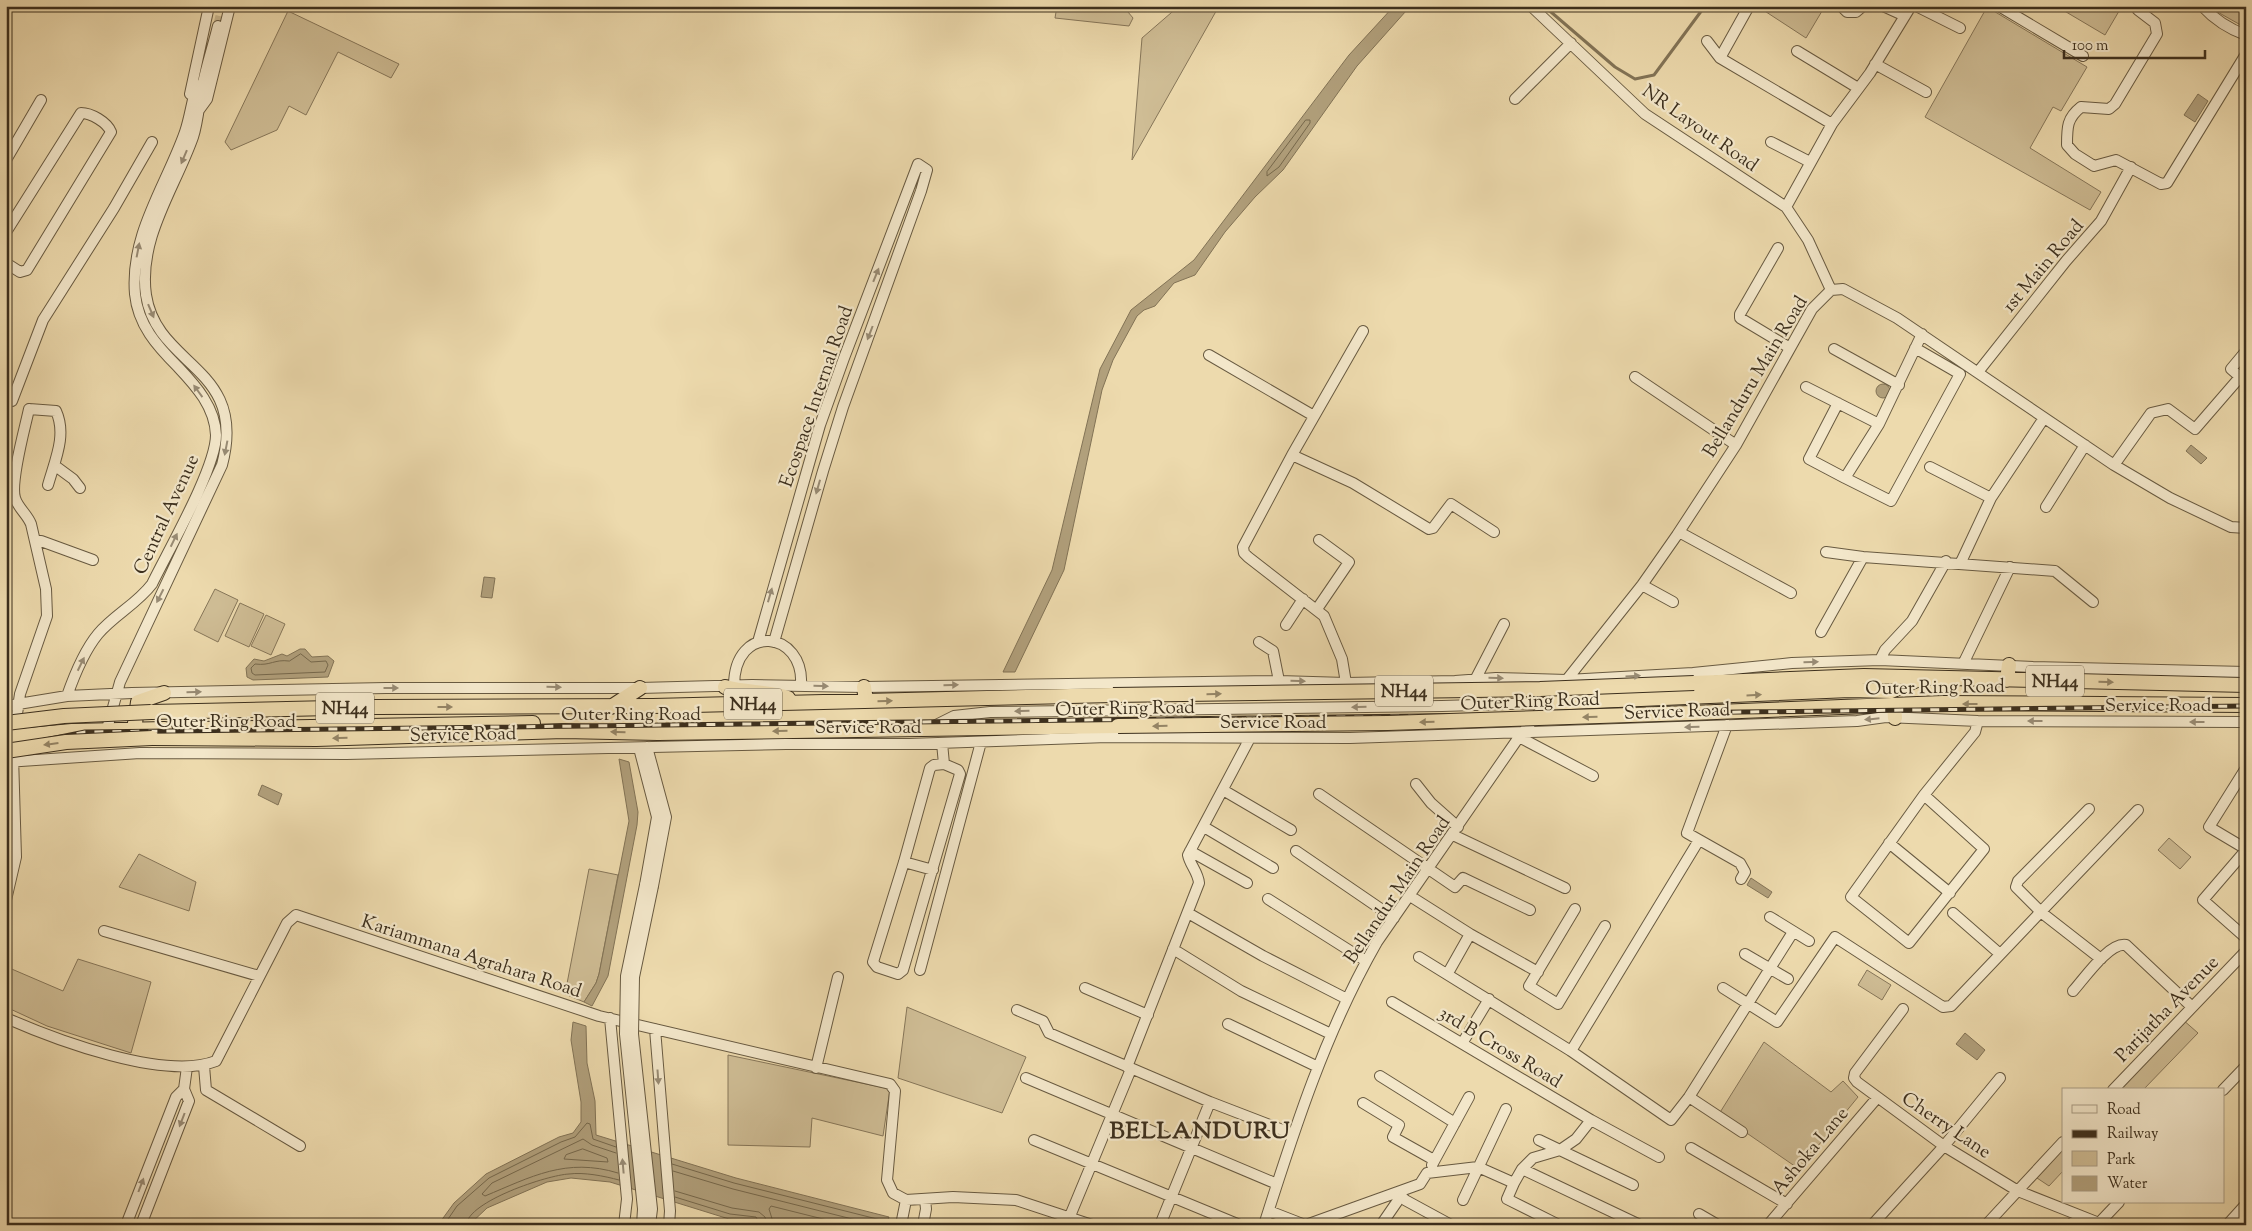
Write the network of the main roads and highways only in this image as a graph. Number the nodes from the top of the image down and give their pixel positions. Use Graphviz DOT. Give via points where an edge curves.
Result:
graph roads {
  1 [pos="2009,666"];
  2 [pos="1922,678"];
  3 [pos="2007,680"];
  4 [pos="2246,685"];
  5 [pos="729,686"];
  6 [pos="864,687"];
  7 [pos="640,688"];
  8 [pos="164,693"];
  9 [pos="866,701"];
  10 [pos="1548,702"];
  11 [pos="801,703"];
  12 [pos="2246,705"];
  13 [pos="611,707"];
  14 [pos="6,724"];
  15 [pos="134,730"];
  16 [pos="595,731"];
  17 [pos="10,737"];
  18 [pos="9,758"];
  1 -- 3 [label="highway"];
  2 -- 3 [label="highway, Outer Ring Road / NH44"];
  9 -- 2 [label="highway, Outer Ring Road / NH44, one-way, bridge" via="1540,689 1864,676"];
  10 -- 2 [label="highway, one-way" via="1891,691"];
  3 -- 4 [label="highway, Outer Ring Road / NH44, one-way"];
  5 -- 11 [label="highway" via="742,692 778,695"];
  6 -- 9 [label="highway"];
  7 -- 13 [label="highway"];
  8 -- 15 [label="highway" via="138,702"];
  9 -- 11 [label="highway, Outer Ring Road / NH44"];
  11 -- 13 [label="highway, Outer Ring Road / NH44"];
  12 -- 16 [label="highway, Outer Ring Road / NH44, one-way, bridge" via="928,729 752,738"];
  14 -- 13 [label="highway, Outer Ring Road / NH44, one-way, bridge" via="64,716 151,712 375,707"];
  15 -- 16 [label="highway" via="560,722"];
  15 -- 17 [label="highway"];
  16 -- 18 [label="highway, Outer Ring Road / NH44, one-way, bridge" via="316,739 152,738 66,742"];
}
